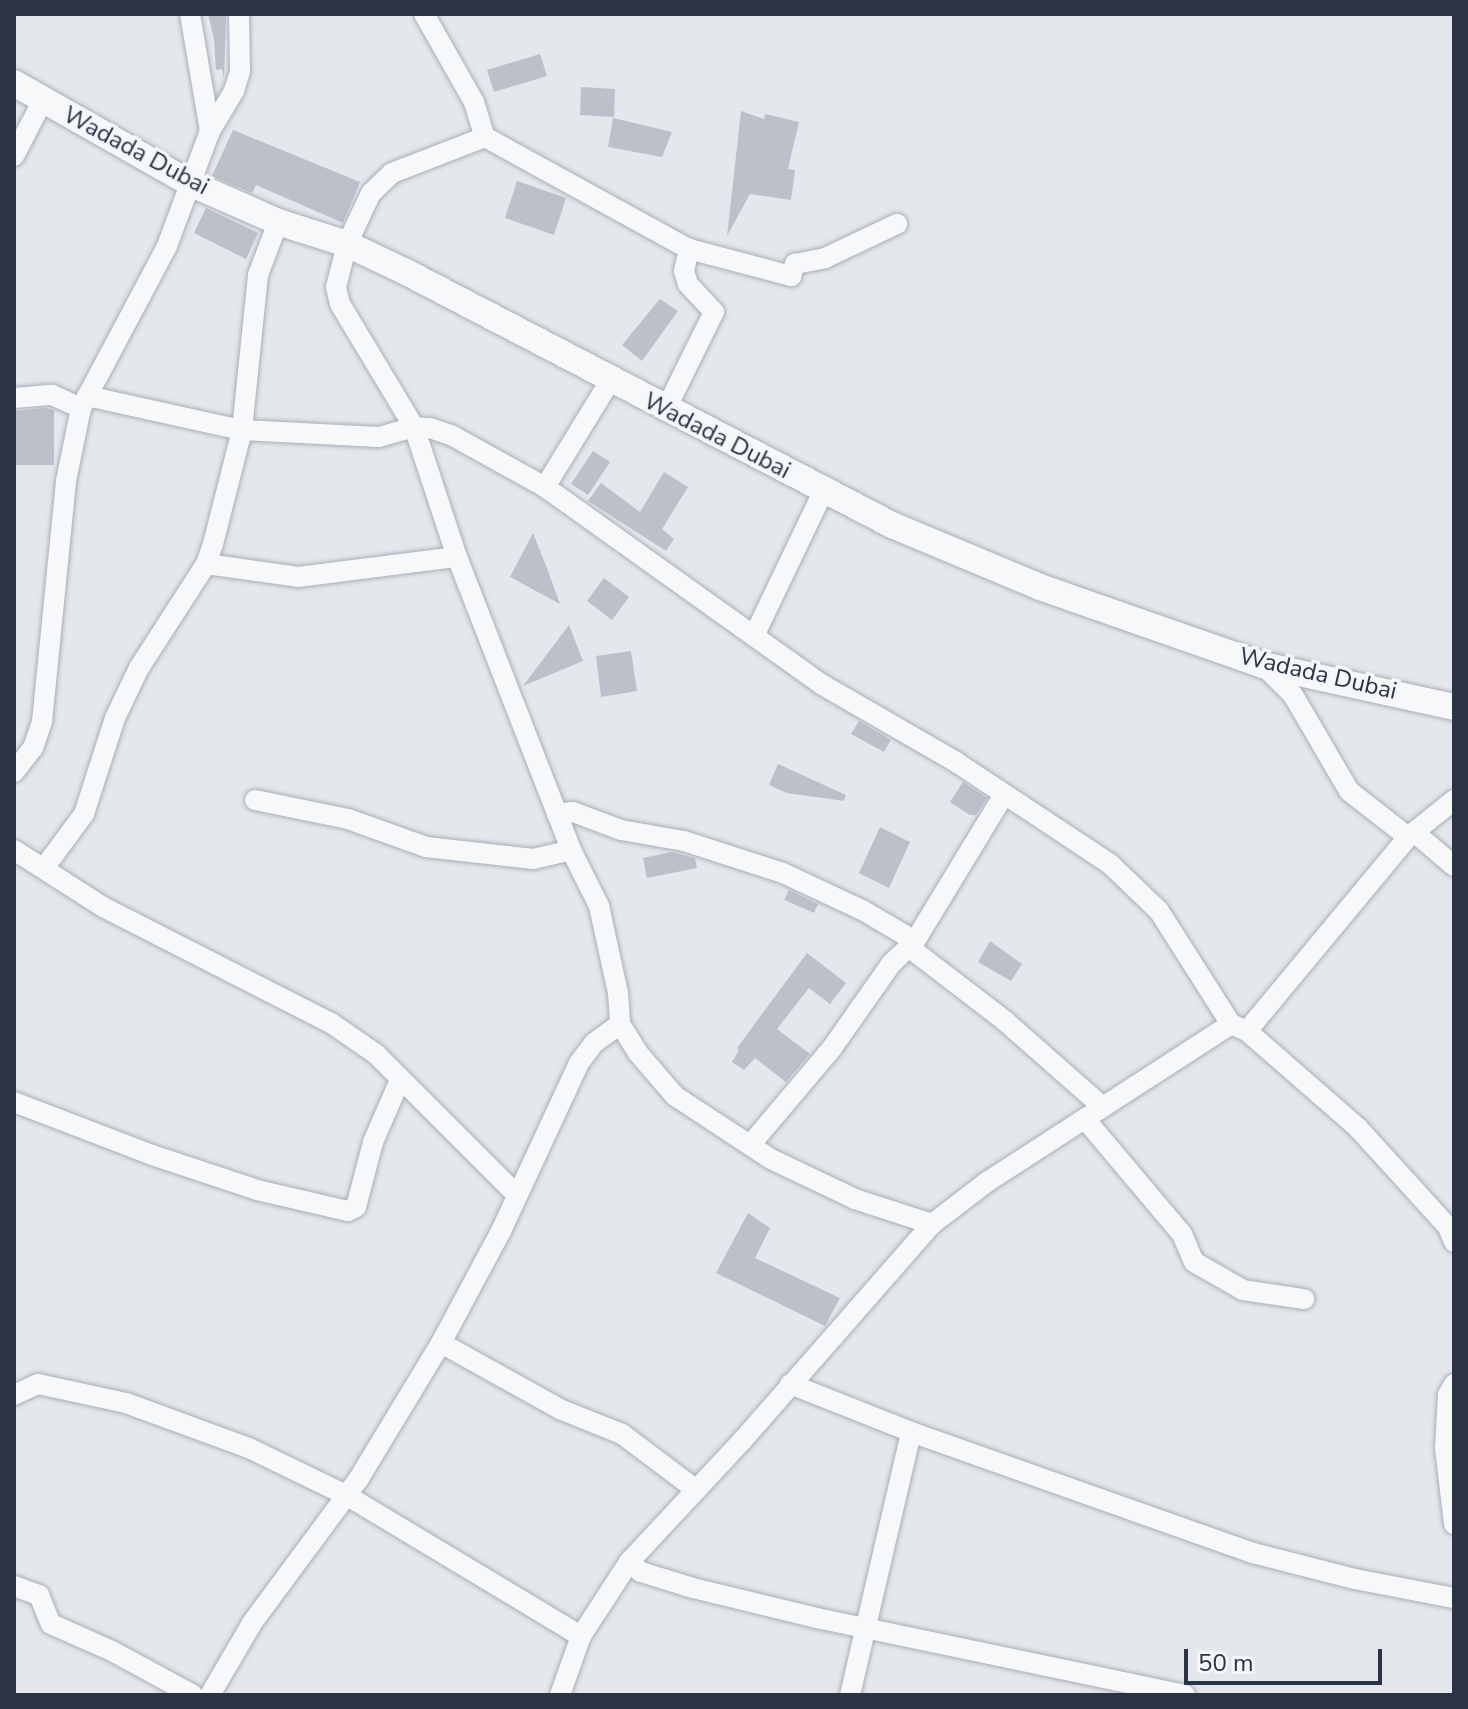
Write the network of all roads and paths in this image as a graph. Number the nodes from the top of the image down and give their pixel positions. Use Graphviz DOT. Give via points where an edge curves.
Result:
graph roads {
  1 [pos="190,14"];
  2 [pos="239,14"];
  3 [pos="424,14"];
  4 [pos="14,83"];
  5 [pos="43,100"];
  6 [pos="210,131"];
  7 [pos="485,137"];
  8 [pos="14,156"];
  9 [pos="192,184"];
  10 [pos="278,222"];
  11 [pos="897,224"];
  12 [pos="347,244"];
  13 [pos="689,249"];
  14 [pos="610,381"];
  15 [pos="14,398"];
  16 [pos="84,402"];
  17 [pos="666,409"];
  18 [pos="414,427"];
  19 [pos="242,430"];
  20 [pos="545,487"];
  21 [pos="824,490"];
  22 [pos="457,557"];
  23 [pos="206,564"];
  24 [pos="754,636"];
  25 [pos="1263,665"];
  26 [pos="1454,707"];
  27 [pos="14,772"];
  28 [pos="1003,796"];
  29 [pos="255,800"];
  30 [pos="1454,800"];
  31 [pos="557,814"];
  32 [pos="1411,834"];
  33 [pos="14,850"];
  34 [pos="571,850"];
  35 [pos="1454,866"];
  36 [pos="44,868"];
  37 [pos="913,944"];
  38 [pos="620,1024"];
  39 [pos="1239,1028"];
  40 [pos="400,1080"];
  41 [pos="14,1102"];
  42 [pos="1103,1107"];
  43 [pos="1085,1119"];
  44 [pos="751,1144"];
  45 [pos="517,1195"];
  46 [pos="932,1224"];
  47 [pos="1452,1231"];
  48 [pos="1304,1299"];
  49 [pos="441,1343"];
  50 [pos="790,1384"];
  51 [pos="1454,1384"];
  52 [pos="14,1395"];
  53 [pos="911,1432"];
  54 [pos="695,1489"];
  55 [pos="346,1495"];
  56 [pos="1454,1524"];
  57 [pos="629,1562"];
  58 [pos="14,1586"];
  59 [pos="1454,1598"];
  60 [pos="864,1628"];
  61 [pos="581,1636"];
  62 [pos="193,1695"];
  63 [pos="210,1695"];
  64 [pos="560,1695"];
  65 [pos="850,1695"];
  66 [pos="1185,1695"];
  1 -- 6 [label="street"];
  2 -- 6 [label="street" via="240,71"];
  3 -- 7 [label="street" via="474,102"];
  4 -- 5 [label="street, Wadada Dubai"];
  5 -- 8 [label="street"];
  5 -- 9 [label="street, Wadada Dubai"];
  6 -- 9 [label="street"];
  7 -- 12 [label="street" via="392,173 371,193"];
  7 -- 13 [label="street"];
  9 -- 10 [label="street, Wadada Dubai"];
  9 -- 16 [label="street" via="167,246"];
  10 -- 12 [label="street, Wadada Dubai"];
  10 -- 19 [label="street" via="258,275"];
  11 -- 13 [label="street" via="825,258 795,264 791,276"];
  12 -- 14 [label="street, Wadada Dubai"];
  12 -- 18 [label="street" via="336,287 340,304"];
  13 -- 17 [label="street" via="684,271 688,284 714,312"];
  14 -- 17 [label="street, Wadada Dubai"];
  14 -- 20 [label="street"];
  15 -- 16 [label="street" via="52,395"];
  16 -- 19 [label="street"];
  16 -- 27 [label="street" via="66,481 42,722 33,748"];
  17 -- 21 [label="street, Wadada Dubai"];
  18 -- 19 [label="street" via="379,437"];
  18 -- 20 [label="street" via="453,436"];
  18 -- 22 [label="street"];
  19 -- 23 [label="street"];
  20 -- 24 [label="street"];
  21 -- 24 [label="street"];
  21 -- 25 [label="street, Wadada Dubai" via="892,525 1040,587"];
  22 -- 23 [label="street" via="298,577"];
  22 -- 31 [label="street"];
  23 -- 36 [label="street" via="139,668 115,718 84,814"];
  24 -- 28 [label="street" via="821,684 956,762"];
  25 -- 26 [label="street, Wadada Dubai"];
  25 -- 32 [label="street" via="1293,695 1349,791"];
  28 -- 37 [label="street"];
  28 -- 39 [label="street" via="1110,864 1159,911"];
  29 -- 34 [label="street" via="348,819 426,847 533,859"];
  30 -- 32 [label="street"];
  31 -- 34 [label="street"];
  31 -- 37 [label="street" via="573,812 783,873 864,911"];
  32 -- 35 [label="street"];
  32 -- 39 [label="street"];
  33 -- 36 [label="street"];
  34 -- 38 [label="street" via="599,906"];
  36 -- 40 [label="street" via="103,907 331,1023 376,1054"];
  37 -- 42 [label="street"];
  37 -- 44 [label="street" via="891,964 832,1048"];
  38 -- 44 [label="street" via="675,1096"];
  38 -- 45 [label="street" via="594,1043 579,1063"];
  39 -- 42 [label="street"];
  39 -- 47 [label="street" via="1358,1128"];
  40 -- 41 [label="street" via="373,1142 356,1207 348,1211 257,1190"];
  40 -- 45 [label="street"];
  42 -- 43 [label="street"];
  43 -- 46 [label="street"];
  43 -- 48 [label="street" via="1182,1234 1194,1262 1243,1290"];
  44 -- 46 [label="street" via="855,1199"];
  45 -- 49 [label="street"];
  46 -- 50 [label="street"];
  49 -- 54 [label="street" via="562,1410 622,1434"];
  49 -- 55 [label="street"];
  50 -- 53 [label="street"];
  50 -- 54 [label="street"];
  51 -- 56 [label="street" via="1448,1395 1445,1448"];
  52 -- 55 [label="street" via="38,1384 126,1403 249,1448"];
  53 -- 59 [label="street" via="1253,1553"];
  53 -- 60 [label="street"];
  54 -- 57 [label="street"];
  55 -- 61 [label="street"];
  55 -- 63 [label="street" via="252,1623"];
  57 -- 60 [label="street" via="641,1572 693,1588"];
  57 -- 61 [label="street"];
  58 -- 62 [label="street" via="39,1595 51,1624"];
  60 -- 65 [label="street"];
  60 -- 66 [label="street"];
  61 -- 64 [label="street"];
}
